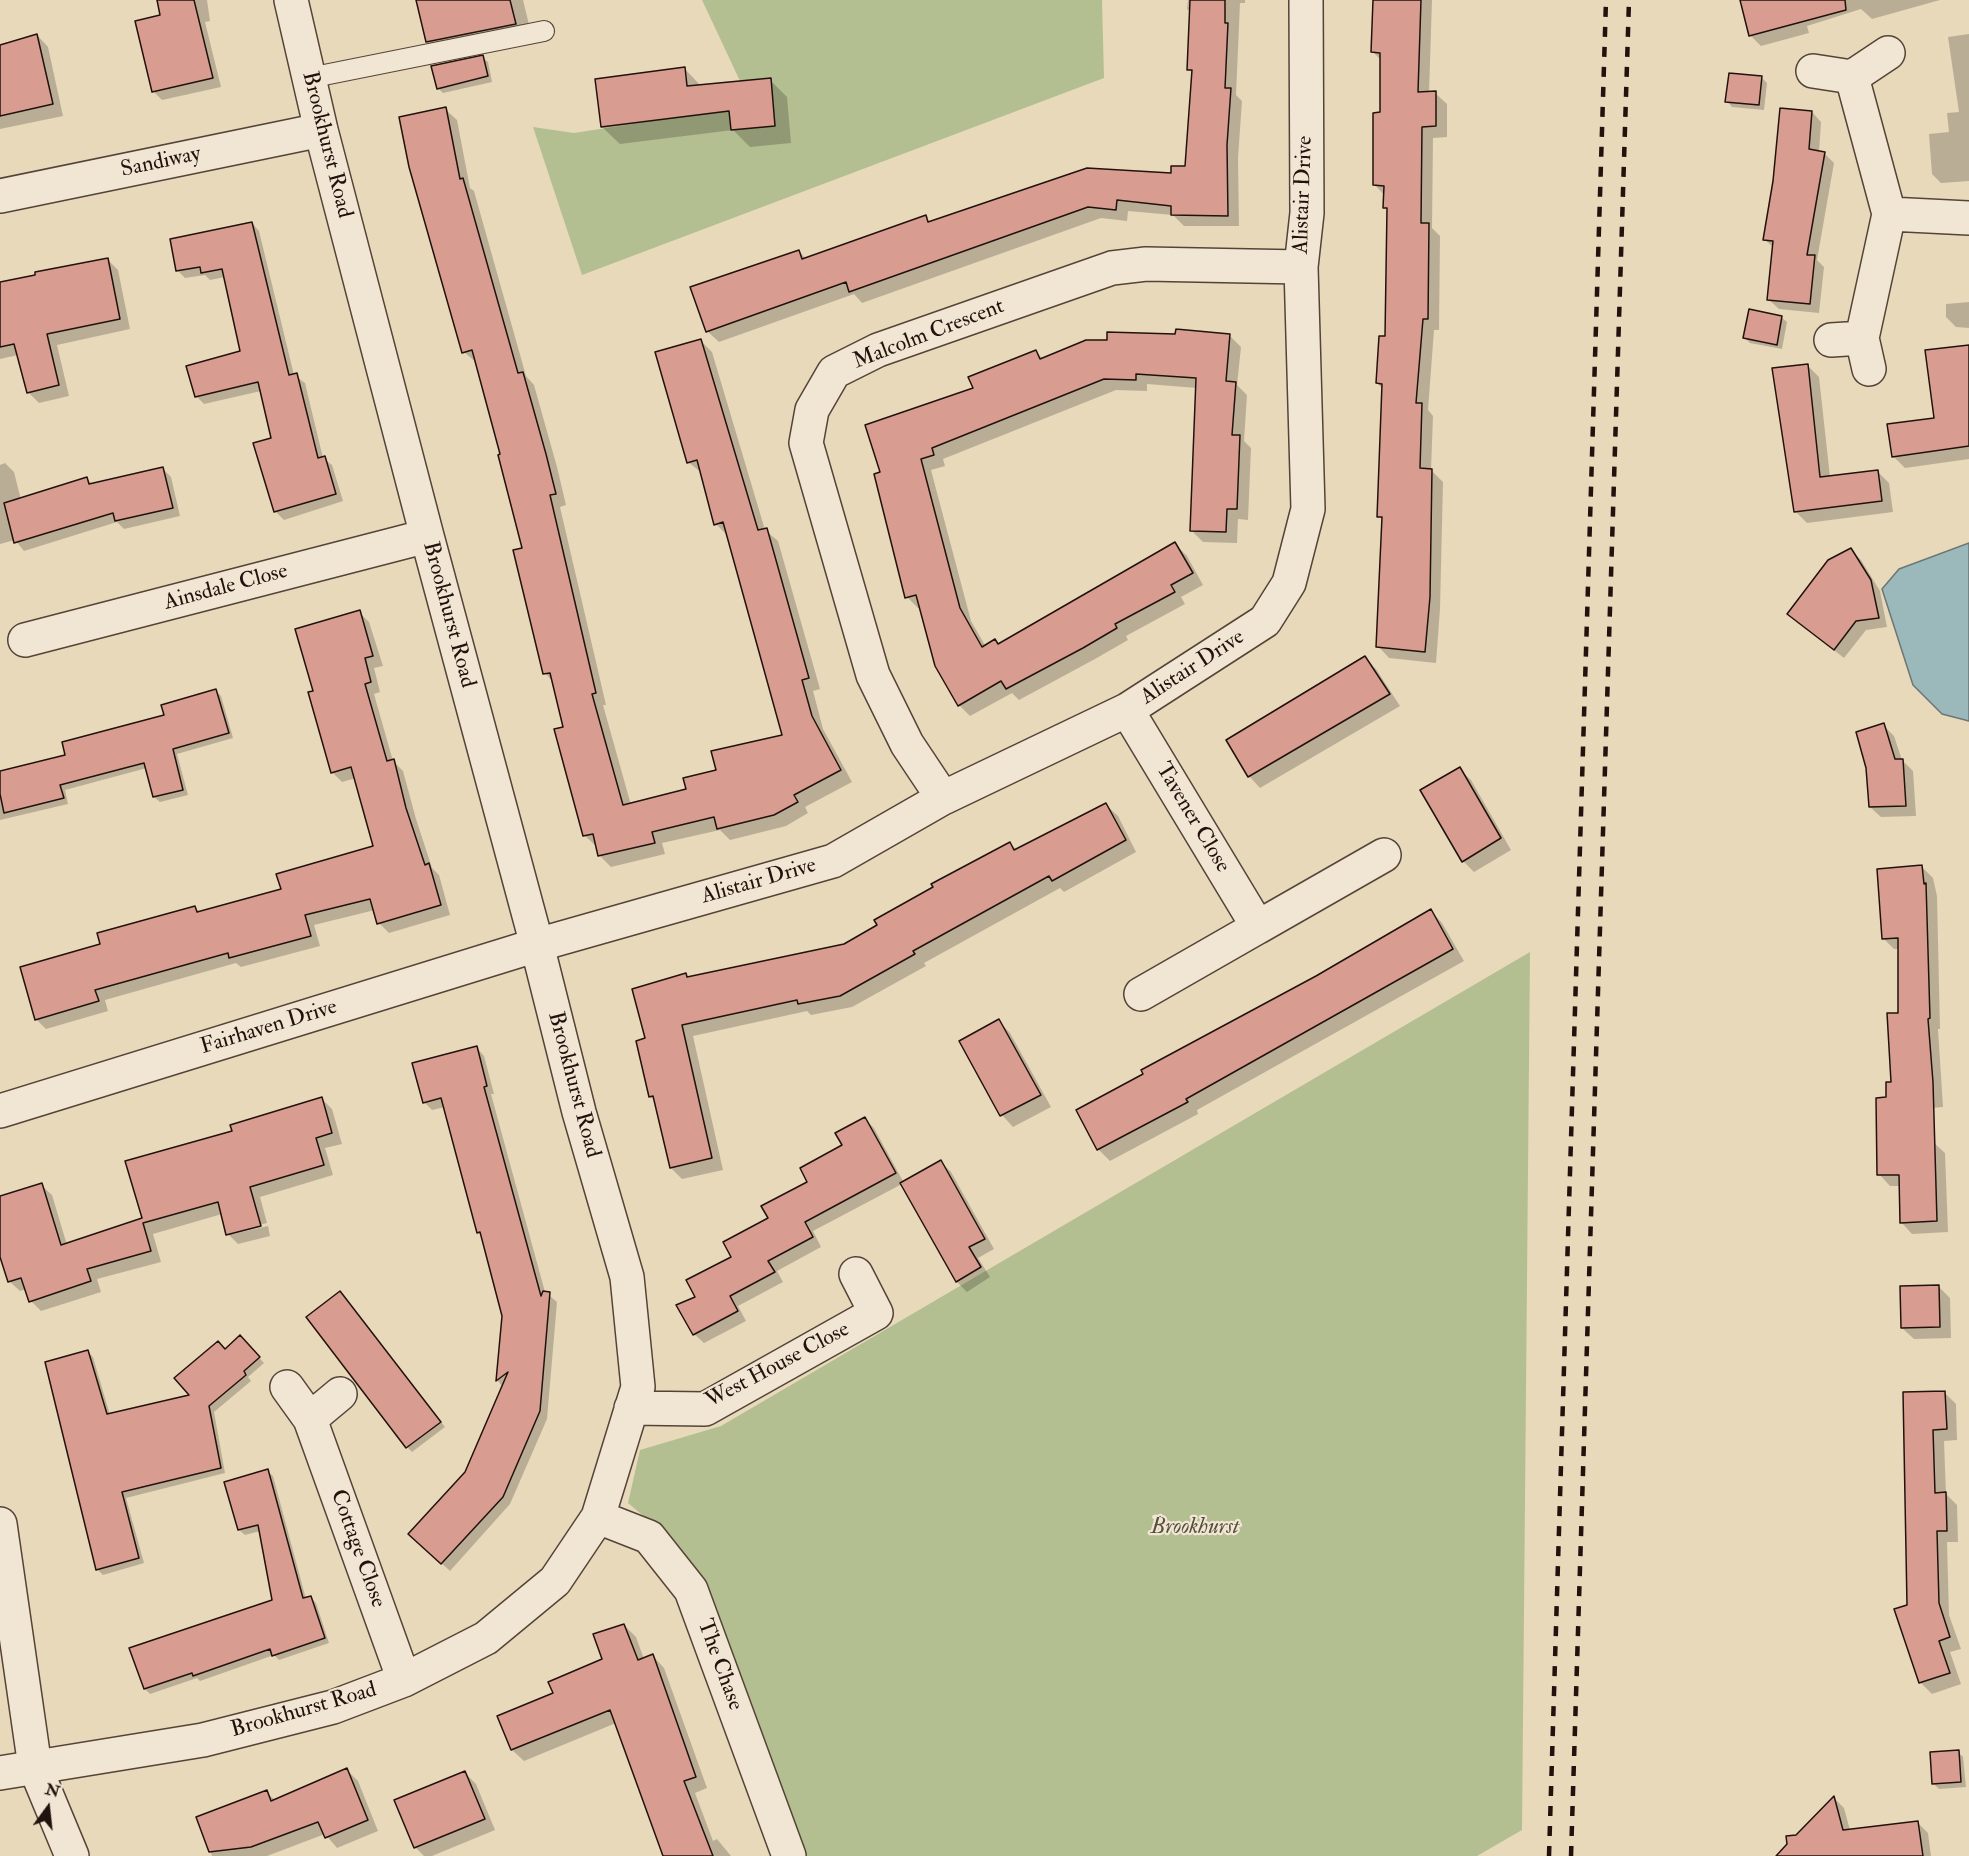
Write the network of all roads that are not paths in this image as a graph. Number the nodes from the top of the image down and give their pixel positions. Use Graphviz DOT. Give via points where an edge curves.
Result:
graph roads {
  1 [pos="291,0"];
  2 [pos="1306,0"];
  3 [pos="544,31"];
  4 [pos="1888,53"];
  5 [pos="1813,71"];
  6 [pos="1852,76"];
  7 [pos="309,78"];
  8 [pos="321,130"];
  9 [pos="0,196"];
  10 [pos="1889,214"];
  11 [pos="1969,218"];
  12 [pos="1301,267"];
  13 [pos="1854,349"];
  14 [pos="427,536"];
  15 [pos="25,640"];
  16 [pos="1127,710"];
  17 [pos="943,798"];
  18 [pos="1384,855"];
  19 [pos="1258,927"];
  20 [pos="537,945"];
  21 [pos="1141,994"];
  22 [pos="0,1111"];
  23 [pos="856,1274"];
  24 [pos="287,1388"];
  25 [pos="340,1394"];
  26 [pos="631,1407"];
  27 [pos="310,1419"];
  28 [pos="598,1517"];
  29 [pos="0,1524"];
  30 [pos="404,1680"];
  31 [pos="35,1767"];
  32 [pos="0,1773"];
  33 [pos="72,1856"];
  34 [pos="789,1856"];
  1 -- 7 [label="street, Brookhurst Road"];
  2 -- 12 [label="street, Alistair Drive" via="1306,213"];
  3 -- 7 [label="lane"];
  4 -- 6 [label="street"];
  5 -- 6 [label="street"];
  6 -- 10 [label="street"];
  7 -- 8 [label="street, Brookhurst Road"];
  8 -- 9 [label="street, Sandiway"];
  8 -- 14 [label="street, Brookhurst Road"];
  10 -- 11 [label="street"];
  10 -- 13 [label="street"];
  12 -- 16 [label="street, Alistair Drive" via="1308,509 1289,583 1265,621"];
  12 -- 17 [label="street, Malcolm Crescent" via="1146,264 1112,268 878,350 834,372 812,410 806,443 873,675 907,744"];
  14 -- 15 [label="street, Ainsdale Close"];
  14 -- 20 [label="street, Brookhurst Road"];
  16 -- 17 [label="street, Alistair Drive"];
  16 -- 19 [label="street, Tavener Close"];
  17 -- 20 [label="street, Alistair Drive" via="833,861"];
  18 -- 19 [label="street"];
  19 -- 21 [label="street"];
  20 -- 22 [label="street, Fairhaven Drive"];
  20 -- 26 [label="street, Brookhurst Road" via="579,1112 627,1277 638,1387"];
  23 -- 26 [label="street, West House Close" via="876,1313 705,1409"];
  24 -- 27 [label="street, Cottage Close"];
  25 -- 27 [label="street"];
  26 -- 28 [label="street, Brookhurst Road"];
  27 -- 30 [label="street, Cottage Close"];
  28 -- 30 [label="street, Brookhurst Road" via="555,1581 486,1638"];
  28 -- 34 [label="street, The Chase" via="649,1537 691,1590"];
  29 -- 31 [label="street"];
  30 -- 31 [label="street, Brookhurst Road" via="333,1707 203,1740"];
  31 -- 32 [label="street, Brookhurst Road"];
  31 -- 33 [label="street"];
}
